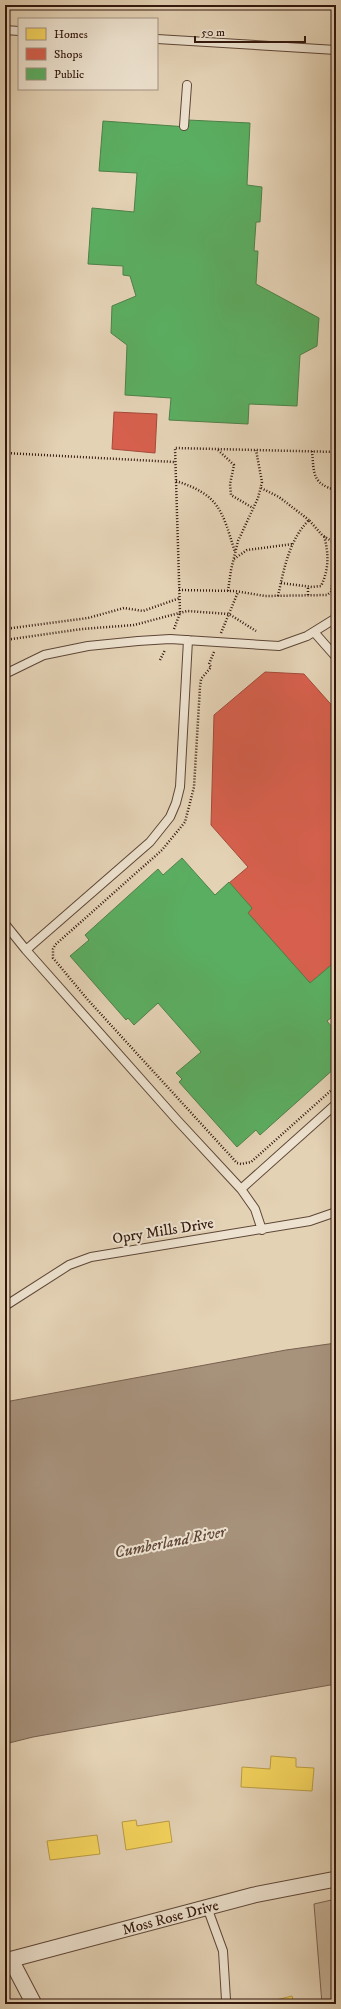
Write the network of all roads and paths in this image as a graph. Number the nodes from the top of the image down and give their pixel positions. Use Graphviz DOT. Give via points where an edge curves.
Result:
graph roads {
  1 [pos="5,30"];
  2 [pos="18,31"];
  3 [pos="158,39"];
  4 [pos="336,50"];
  5 [pos="187,85"];
  6 [pos="184,126"];
  7 [pos="218,449"];
  8 [pos="256,450"];
  9 [pos="312,451"];
  10 [pos="336,452"];
  11 [pos="5,453"];
  12 [pos="175,462"];
  13 [pos="176,481"];
  14 [pos="261,488"];
  15 [pos="336,490"];
  16 [pos="253,508"];
  17 [pos="310,520"];
  18 [pos="324,536"];
  19 [pos="293,544"];
  20 [pos="336,544"];
  21 [pos="235,552"];
  22 [pos="234,559"];
  23 [pos="336,559"];
  24 [pos="281,583"];
  25 [pos="308,587"];
  26 [pos="179,590"];
  27 [pos="228,591"];
  28 [pos="238,592"];
  29 [pos="308,595"];
  30 [pos="278,596"];
  31 [pos="180,598"];
  32 [pos="180,613"];
  33 [pos="229,614"];
  34 [pos="336,618"];
  35 [pos="5,629"];
  36 [pos="256,631"];
  37 [pos="314,632"];
  38 [pos="170,639"];
  39 [pos="5,640"];
  40 [pos="188,640"];
  41 [pos="217,643"];
  42 [pos="336,657"];
  43 [pos="160,660"];
  44 [pos="5,674"];
  45 [pos="5,924"];
  46 [pos="26,950"];
  47 [pos="336,1086"];
  48 [pos="336,1104"];
  49 [pos="241,1189"];
  50 [pos="336,1212"];
  51 [pos="262,1230"];
  52 [pos="5,1306"];
  53 [pos="336,1879"];
  54 [pos="207,1907"];
  55 [pos="8,1961"];
  56 [pos="226,2000"];
  57 [pos="34,2004"];
  1 -- 2 [label="lane"];
  3 -- 4 [label="lane"];
  5 -- 6 [label="lane"];
  7 -- 8 [label="path"];
  7 -- 12 [label="path" via="175,448"];
  7 -- 16 [label="path" via="234,465 230,484 231,495"];
  8 -- 9 [label="path"];
  8 -- 14 [label="path"];
  9 -- 10 [label="path"];
  9 -- 15 [label="path" via="313,470 317,482"];
  11 -- 12 [label="path"];
  12 -- 13 [label="path"];
  13 -- 21 [label="path" via="201,490 209,496 223,518"];
  13 -- 26 [label="path"];
  14 -- 16 [label="path"];
  14 -- 17 [label="path"];
  16 -- 21 [label="path"];
  17 -- 18 [label="path"];
  17 -- 19 [label="path" via="303,526"];
  18 -- 20 [label="path"];
  18 -- 25 [label="path" via="327,559 324,579 318,587"];
  19 -- 22 [label="path" via="247,550"];
  19 -- 24 [label="path"];
  21 -- 22 [label="path"];
  22 -- 27 [label="path"];
  23 -- 29 [label="path" via="331,592"];
  24 -- 25 [label="path"];
  24 -- 30 [label="path"];
  25 -- 29 [label="path"];
  26 -- 27 [label="path"];
  26 -- 31 [label="path"];
  27 -- 28 [label="path"];
  28 -- 30 [label="path"];
  28 -- 33 [label="path"];
  29 -- 30 [label="path"];
  31 -- 32 [label="path"];
  31 -- 35 [label="path" via="143,611 124,608 88,618"];
  32 -- 33 [label="path" via="187,611"];
  32 -- 38 [label="path"];
  32 -- 39 [label="path" via="134,625 82,629"];
  33 -- 36 [label="path"];
  33 -- 41 [label="path"];
  34 -- 37 [label="lane"];
  37 -- 41 [label="lane" via="279,646"];
  37 -- 42 [label="lane"];
  38 -- 40 [label="lane"];
  38 -- 43 [label="path"];
  38 -- 44 [label="lane" via="88,646 44,655"];
  40 -- 41 [label="lane"];
  40 -- 46 [label="lane" via="180,787 170,817 150,842"];
  41 -- 47 [label="path" via="209,664 211,667 201,679 194,787 185,822 162,850 55,945 52,958 237,1163 251,1162"];
  45 -- 46 [label="lane"];
  46 -- 49 [label="lane"];
  48 -- 49 [label="lane"];
  49 -- 51 [label="lane" via="255,1209"];
  50 -- 51 [label="lane, Opry Mills Drive" via="310,1222"];
  51 -- 52 [label="lane, Opry Mills Drive" via="91,1257 69,1265"];
  53 -- 54 [label="street, Moss Rose Drive" via="254,1894"];
  54 -- 55 [label="street, Moss Rose Drive"];
  54 -- 56 [label="lane" via="223,1951"];
  55 -- 57 [label="street"];
}
